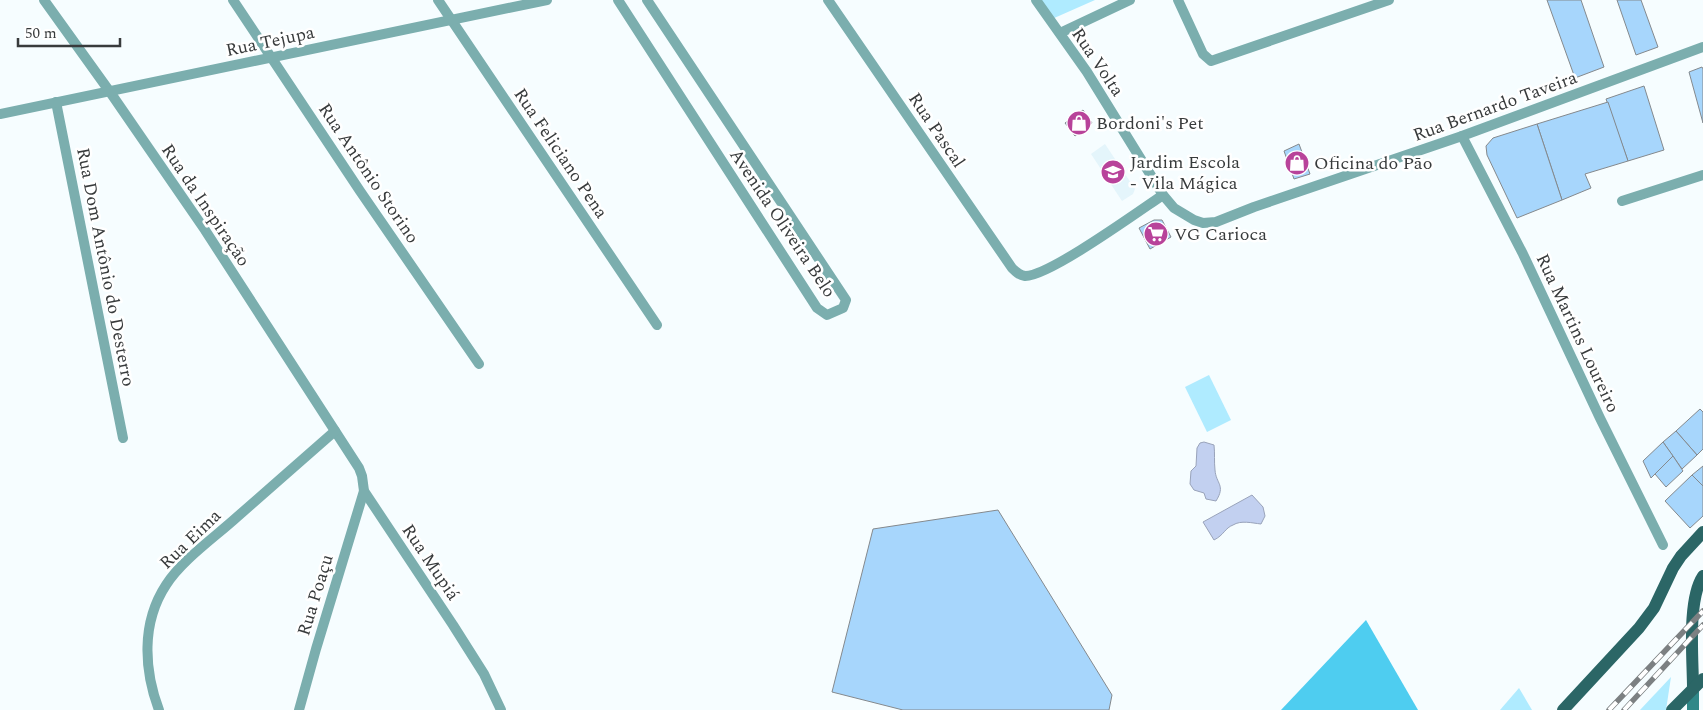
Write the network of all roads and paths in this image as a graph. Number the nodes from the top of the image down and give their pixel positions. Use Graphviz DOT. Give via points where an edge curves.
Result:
graph roads {
  1 [pos="44,0"];
  2 [pos="233,0"];
  3 [pos="438,0"];
  4 [pos="547,0"];
  5 [pos="618,0"];
  6 [pos="647,0"];
  7 [pos="828,0"];
  8 [pos="1036,0"];
  9 [pos="1130,0"];
  10 [pos="1178,0"];
  11 [pos="1389,0"];
  12 [pos="451,19"];
  13 [pos="1060,33"];
  14 [pos="1703,47"];
  15 [pos="271,58"];
  16 [pos="110,92"];
  17 [pos="56,102"];
  18 [pos="0,114"];
  19 [pos="1462,136"];
  20 [pos="1703,175"];
  21 [pos="1163,195"];
  22 [pos="1622,201"];
  23 [pos="1184,215"];
  24 [pos="657,326"];
  25 [pos="479,364"];
  26 [pos="335,431"];
  27 [pos="123,438"];
  28 [pos="364,491"];
  29 [pos="1703,532"];
  30 [pos="1663,545"];
  31 [pos="1703,576"];
  32 [pos="1703,679"];
  33 [pos="1693,688"];
  34 [pos="159,710"];
  35 [pos="299,710"];
  36 [pos="501,710"];
  37 [pos="1563,710"];
  38 [pos="1672,710"];
  39 [pos="1693,710"];
  1 -- 16 [label="street, Rua da Inspiração"];
  2 -- 15 [label="street, Rua Antônio Storino"];
  3 -- 12 [label="street, Rua Feliciano Pena"];
  4 -- 12 [label="street, Rua Tejupa"];
  5 -- 6 [label="street, Avenida Oliveira Belo" via="817,308 827,315 843,308 846,300"];
  7 -- 21 [label="street, Rua Pascal" via="1012,268 1021,275 1035,274 1054,265"];
  8 -- 13 [label="street, Rua Volta"];
  9 -- 13 [label="street"];
  10 -- 11 [label="street" via="1204,54 1211,61"];
  12 -- 15 [label="street, Rua Tejupa"];
  12 -- 24 [label="street, Rua Feliciano Pena"];
  13 -- 21 [label="street, Rua Volta"];
  14 -- 19 [label="street, Rua Bernardo Taveira"];
  15 -- 16 [label="street, Rua Tejupa"];
  15 -- 25 [label="street, Rua Antônio Storino"];
  16 -- 17 [label="street, Rua Tejupa"];
  16 -- 26 [label="street, Rua da Inspiração"];
  17 -- 18 [label="street, Rua Tejupa"];
  17 -- 27 [label="street, Rua Dom Antônio do Desterro"];
  19 -- 23 [label="street, Rua Bernardo Taveira" via="1216,222 1204,223"];
  19 -- 30 [label="street, Rua Martins Loureiro"];
  20 -- 22 [label="street"];
  21 -- 23 [label="street, Rua Volta"];
  26 -- 28 [label="street, Rua Mupiá" via="359,468"];
  26 -- 34 [label="street, Rua Eima" via="194,555 166,585 152,619 147,651 147,666"];
  28 -- 35 [label="street, Rua Poaçu"];
  28 -- 36 [label="street, Rua Mupiá" via="484,674"];
  29 -- 37 [label="main road" via="1681,556 1654,608 1639,628"];
  31 -- 33 [label="main road" via="1695,598"];
  32 -- 33 [label="main road"];
  33 -- 38 [label="main road"];
  33 -- 39 [label="main road"];
}
